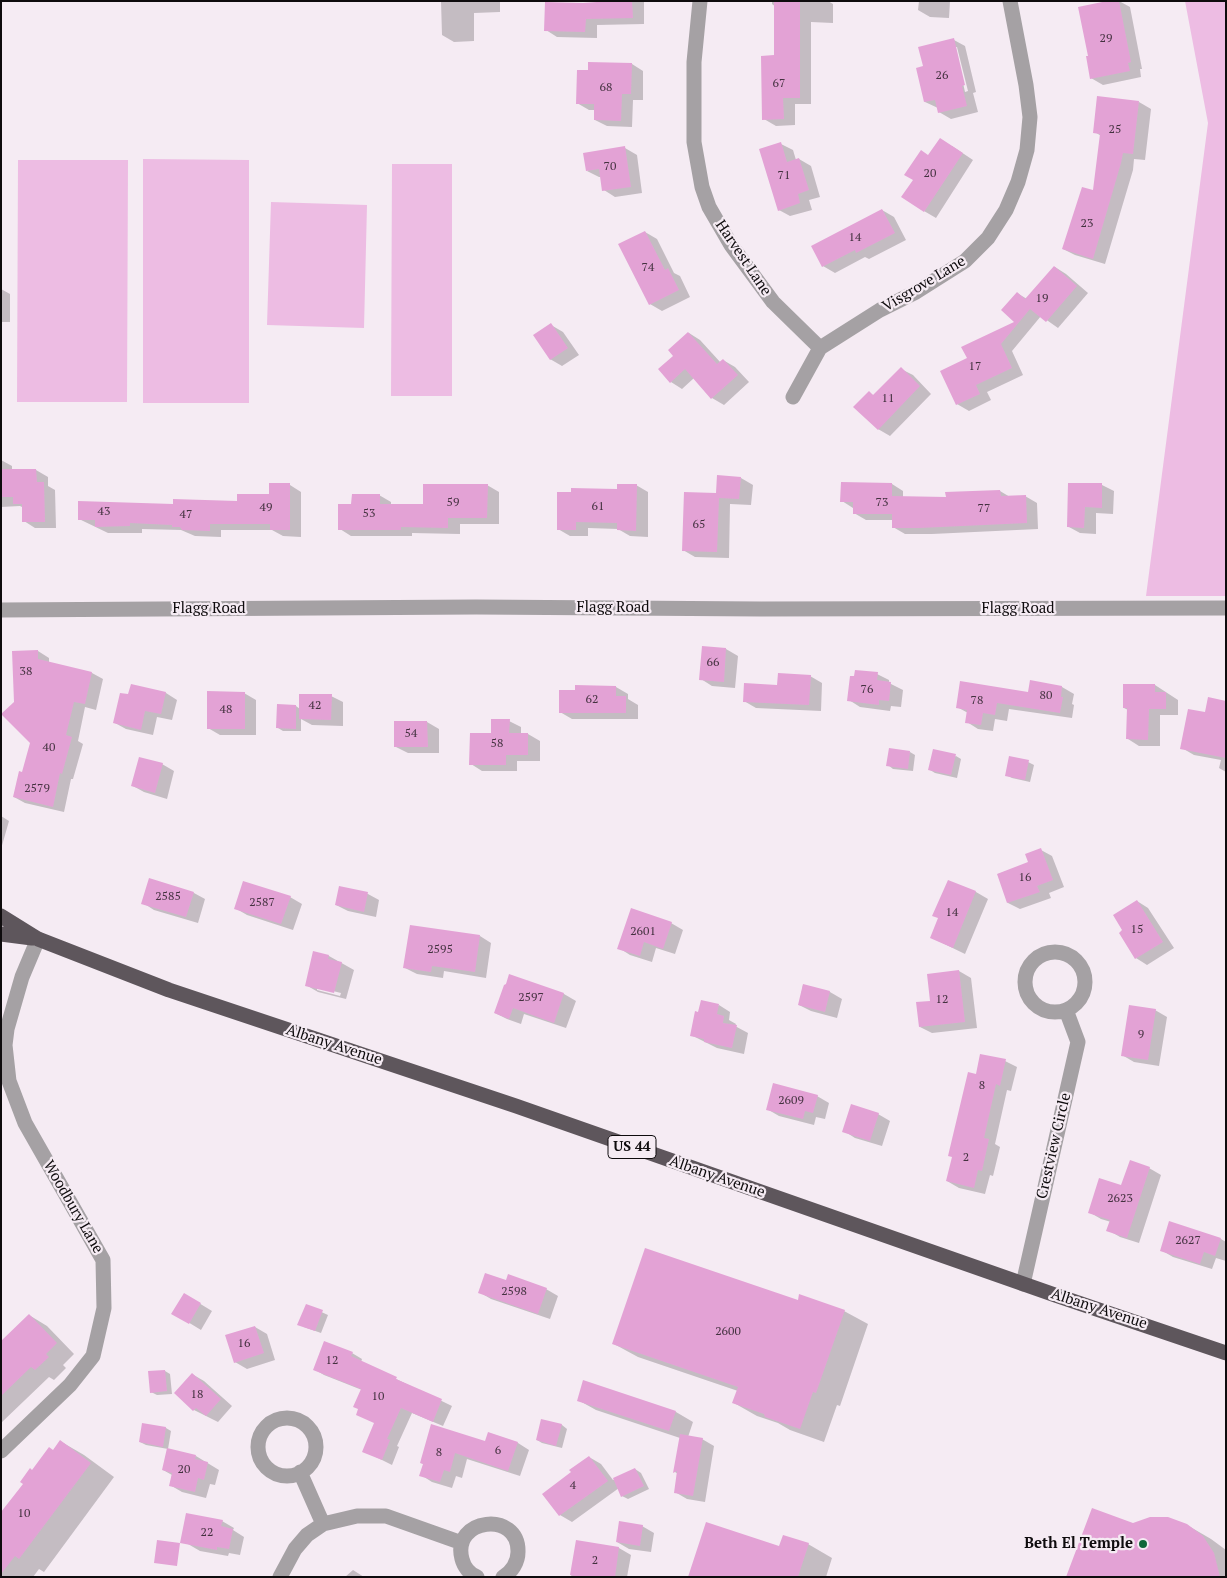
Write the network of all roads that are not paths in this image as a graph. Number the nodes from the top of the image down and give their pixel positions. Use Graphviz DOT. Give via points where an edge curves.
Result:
graph roads {
  1 [pos="700,1"];
  2 [pos="1010,1"];
  3 [pos="820,348"];
  4 [pos="793,397"];
  5 [pos="1226,608"];
  6 [pos="1,610"];
  7 [pos="1,916"];
  8 [pos="1,934"];
  9 [pos="38,939"];
  10 [pos="1066,1010"];
  11 [pos="1023,1284"];
  12 [pos="1226,1353"];
  13 [pos="1,1451"];
  14 [pos="300,1472"];
  15 [pos="323,1524"];
  16 [pos="462,1543"];
  17 [pos="280,1577"];
  18 [pos="477,1577"];
  19 [pos="503,1577"];
  1 -- 3 [label="street, Harvest Lane" via="694,62 694,142 702,187 730,245 773,302"];
  2 -- 3 [label="street, Visgrove Lane" via="1030,117 1027,150 1006,210 988,238 965,261"];
  3 -- 4 [label="street, Visgrove Lane"];
  5 -- 6 [label="street, Flagg Road"];
  7 -- 9 [label="highway, Albany Avenue / US 44"];
  8 -- 9 [label="highway, Albany Avenue / US 44"];
  9 -- 11 [label="highway, Albany Avenue / US 44" via="169,990 516,1106"];
  9 -- 13 [label="street, Woodbury Lane" via="22,977 7,1029 5,1045 9,1081 25,1123 103,1260 104,1308 93,1356 70,1385"];
  10 -- 11 [label="street, Crestview Circle" via="1078,1042"];
  11 -- 12 [label="highway, Albany Avenue / US 44"];
  14 -- 15 [label="street"];
  15 -- 16 [label="street" via="357,1516 386,1516"];
  15 -- 17 [label="street" via="295,1549"];
  16 -- 18 [label="street" via="462,1560"];
  16 -- 19 [label="street" via="467,1534 484,1524 494,1523 511,1532 518,1550 517,1560"];
}
